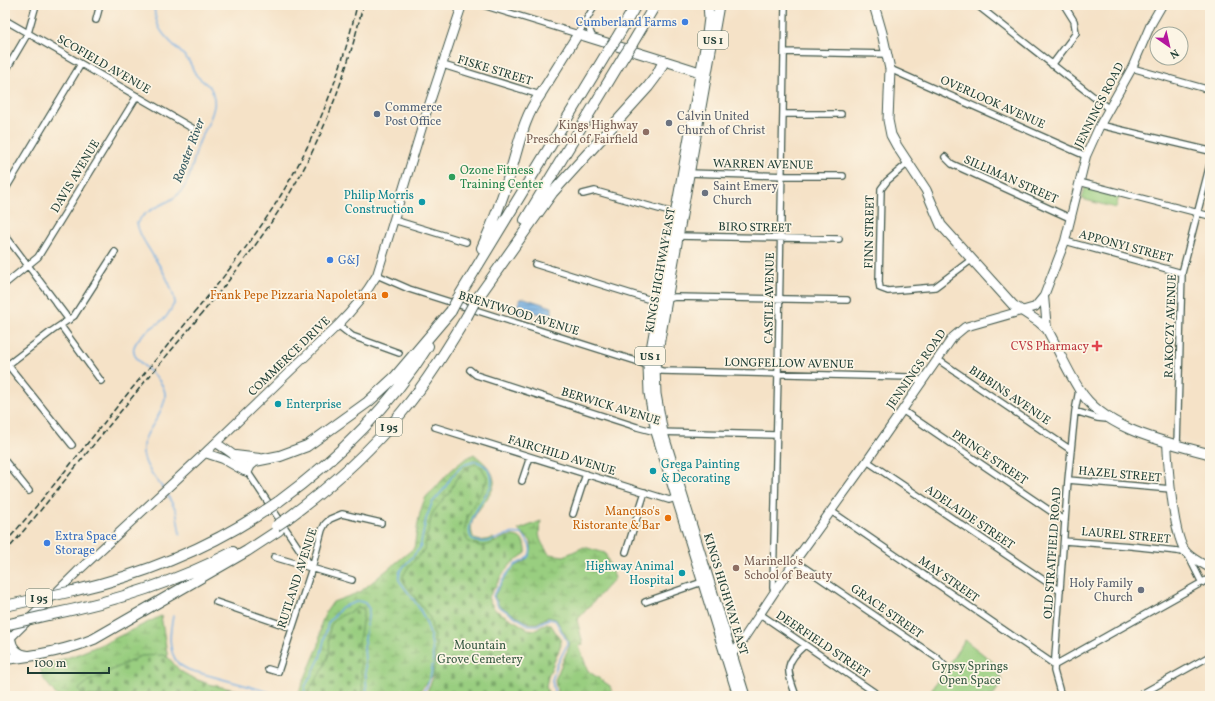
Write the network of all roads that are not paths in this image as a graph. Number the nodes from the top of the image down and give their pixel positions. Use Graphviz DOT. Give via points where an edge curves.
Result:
graph roads {
  1 [pos="36,5"];
  2 [pos="100,5"];
  3 [pos="462,5"];
  4 [pos="483,5"];
  5 [pos="595,5"];
  6 [pos="636,5"];
  7 [pos="656,5"];
  8 [pos="708,5"];
  9 [pos="719,5"];
  10 [pos="785,5"];
  11 [pos="874,5"];
  12 [pos="977,5"];
  13 [pos="1064,5"];
  14 [pos="1162,5"];
  15 [pos="5,20"];
  16 [pos="96,20"];
  17 [pos="586,20"];
  18 [pos="28,33"];
  19 [pos="578,34"];
  20 [pos="593,39"];
  21 [pos="784,52"];
  22 [pos="887,54"];
  23 [pos="664,61"];
  24 [pos="81,64"];
  25 [pos="443,65"];
  26 [pos="1052,65"];
  27 [pos="1132,68"];
  28 [pos="890,69"];
  29 [pos="5,72"];
  30 [pos="704,74"];
  31 [pos="1210,90"];
  32 [pos="540,95"];
  33 [pos="137,96"];
  34 [pos="1109,109"];
  35 [pos="783,114"];
  36 [pos="841,114"];
  37 [pos="1100,125"];
  38 [pos="192,128"];
  39 [pos="1210,151"];
  40 [pos="1086,156"];
  41 [pos="945,157"];
  42 [pos="908,164"];
  43 [pos="1210,164"];
  44 [pos="686,173"];
  45 [pos="782,176"];
  46 [pos="843,176"];
  47 [pos="1079,182"];
  48 [pos="5,190"];
  49 [pos="583,194"];
  50 [pos="1197,213"];
  51 [pos="679,214"];
  52 [pos="1210,216"];
  53 [pos="1070,218"];
  54 [pos="394,220"];
  55 [pos="5,235"];
  56 [pos="675,236"];
  57 [pos="781,238"];
  58 [pos="839,239"];
  59 [pos="1065,241"];
  60 [pos="466,242"];
  61 [pos="115,252"];
  62 [pos="971,260"];
  63 [pos="535,264"];
  64 [pos="28,266"];
  65 [pos="1182,272"];
  66 [pos="377,275"];
  67 [pos="5,284"];
  68 [pos="1044,296"];
  69 [pos="458,298"];
  70 [pos="664,300"];
  71 [pos="779,300"];
  72 [pos="847,300"];
  73 [pos="474,304"];
  74 [pos="451,311"];
  75 [pos="1021,311"];
  76 [pos="69,320"];
  77 [pos="338,325"];
  78 [pos="61,326"];
  79 [pos="1047,329"];
  80 [pos="399,353"];
  81 [pos="937,359"];
  82 [pos="6,366"];
  83 [pos="652,367"];
  84 [pos="470,370"];
  85 [pos="778,374"];
  86 [pos="101,381"];
  87 [pos="922,382"];
  88 [pos="1079,390"];
  89 [pos="902,410"];
  90 [pos="1075,411"];
  91 [pos="1110,419"];
  92 [pos="435,427"];
  93 [pos="659,432"];
  94 [pos="776,435"];
  95 [pos="216,442"];
  96 [pos="1167,442"];
  97 [pos="72,445"];
  98 [pos="1177,445"];
  99 [pos="1071,450"];
  100 [pos="205,453"];
  101 [pos="1210,454"];
  102 [pos="235,456"];
  103 [pos="530,457"];
  104 [pos="264,458"];
  105 [pos="5,461"];
  106 [pos="867,461"];
  107 [pos="247,471"];
  108 [pos="586,474"];
  109 [pos="1068,480"];
  110 [pos="522,481"];
  111 [pos="1171,489"];
  112 [pos="29,491"];
  113 [pos="646,492"];
  114 [pos="680,497"];
  115 [pos="831,511"];
  116 [pos="573,514"];
  117 [pos="1065,521"];
  118 [pos="381,523"];
  119 [pos="277,528"];
  120 [pos="1064,541"];
  121 [pos="626,552"];
  122 [pos="1187,553"];
  123 [pos="274,557"];
  124 [pos="795,561"];
  125 [pos="312,568"];
  126 [pos="1210,568"];
  127 [pos="1210,578"];
  128 [pos="352,580"];
  129 [pos="706,581"];
  130 [pos="1202,583"];
  131 [pos="775,591"];
  132 [pos="1060,591"];
  133 [pos="216,602"];
  134 [pos="645,602"];
  135 [pos="5,606"];
  136 [pos="760,614"];
  137 [pos="5,625"];
  138 [pos="292,628"];
  139 [pos="7,640"];
  140 [pos="805,645"];
  141 [pos="728,656"];
  142 [pos="1210,656"];
  143 [pos="31,657"];
  144 [pos="5,659"];
  145 [pos="1055,665"];
  146 [pos="946,666"];
  147 [pos="268,669"];
  148 [pos="874,692"];
  149 [pos="1146,694"];
  150 [pos="738,696"];
  151 [pos="745,696"];
  152 [pos="796,696"];
  153 [pos="1061,696"];
  154 [pos="1138,696"];
  1 -- 18 [label="street"];
  2 -- 16 [label="street"];
  3 -- 25 [label="street, COMMERCE DRIVE"];
  4 -- 19 [label="street"];
  5 -- 17 [label="street"];
  6 -- 69 [label="highway, I 95, bridge"];
  7 -- 73 [label="highway, I 95, bridge"];
  8 -- 30 [label="main road, KINGS HIGHWAY EAST / US 1"];
  9 -- 30 [label="main road, KINGS HIGHWAY EAST / US 1"];
  10 -- 21 [label="street, CASTLE AVENUE"];
  11 -- 22 [label="main road"];
  12 -- 26 [label="street"];
  13 -- 26 [label="street" via="1074,21 1076,32"];
  14 -- 27 [label="street, JENNINGS ROAD"];
  15 -- 18 [label="street, SCOFIELD AVENUE"];
  17 -- 19 [label="street"];
  17 -- 20 [label="street"];
  18 -- 24 [label="street, SCOFIELD AVENUE"];
  18 -- 29 [label="street"];
  19 -- 20 [label="main road"];
  19 -- 32 [label="main road"];
  20 -- 23 [label="main road"];
  21 -- 22 [label="street"];
  21 -- 35 [label="street, CASTLE AVENUE"];
  22 -- 28 [label="main road"];
  23 -- 30 [label="main road"];
  23 -- 73 [label="highway" via="648,87 543,205"];
  24 -- 33 [label="street, SCOFIELD AVENUE"];
  24 -- 48 [label="street"];
  25 -- 32 [label="street, FISKE STREET"];
  25 -- 54 [label="street, COMMERCE DRIVE"];
  26 -- 34 [label="street"];
  27 -- 31 [label="street"];
  27 -- 34 [label="street, JENNINGS ROAD"];
  28 -- 40 [label="street, OVERLOOK AVENUE"];
  28 -- 42 [label="main road" via="888,120 891,135"];
  30 -- 44 [label="main road, KINGS HIGHWAY EAST / US 1"];
  32 -- 69 [label="highway" via="525,123 495,221"];
  33 -- 38 [label="street, SCOFIELD AVENUE"];
  33 -- 64 [label="street, DAVIS AVENUE" via="38,258"];
  34 -- 37 [label="street, JENNINGS ROAD"];
  35 -- 36 [label="street"];
  35 -- 45 [label="street, CASTLE AVENUE"];
  37 -- 39 [label="street"];
  37 -- 40 [label="street, JENNINGS ROAD"];
  40 -- 47 [label="street, JENNINGS ROAD"];
  41 -- 53 [label="street, SILLIMAN STREET" via="952,164"];
  42 -- 62 [label="main road" via="926,190 941,225"];
  42 -- 62 [label="street, FINN STREET" via="881,189 880,288 888,291 935,287"];
  43 -- 50 [label="street, RAKOCZY AVENUE"];
  44 -- 45 [label="street, WARREN AVENUE"];
  44 -- 51 [label="main road, KINGS HIGHWAY EAST / US 1"];
  45 -- 46 [label="street, WARREN AVENUE"];
  45 -- 57 [label="street, CASTLE AVENUE"];
  47 -- 50 [label="street"];
  47 -- 53 [label="street, JENNINGS ROAD"];
  49 -- 51 [label="street" via="595,191"];
  50 -- 52 [label="street"];
  50 -- 65 [label="street, RAKOCZY AVENUE"];
  51 -- 56 [label="main road, KINGS HIGHWAY EAST / US 1"];
  53 -- 59 [label="street, JENNINGS ROAD"];
  54 -- 60 [label="street"];
  54 -- 66 [label="street, COMMERCE DRIVE"];
  55 -- 64 [label="street"];
  56 -- 57 [label="street, BIRO STREET"];
  56 -- 70 [label="main road, KINGS HIGHWAY EAST / US 1"];
  57 -- 58 [label="street, BIRO STREET"];
  57 -- 71 [label="street, CASTLE AVENUE"];
  59 -- 65 [label="street, APPONYI STREET"];
  59 -- 68 [label="street, JENNINGS ROAD"];
  61 -- 76 [label="street"];
  62 -- 75 [label="main road"];
  63 -- 70 [label="street" via="654,301"];
  64 -- 67 [label="street, DAVIS AVENUE"];
  64 -- 76 [label="street"];
  65 -- 98 [label="street, RAKOCZY AVENUE"];
  66 -- 77 [label="street, COMMERCE DRIVE" via="356,307"];
  66 -- 83 [label="street, BRENTWOOD AVENUE" via="406,289"];
  68 -- 75 [label="street, JENNINGS ROAD" via="1035,307"];
  68 -- 79 [label="street"];
  69 -- 74 [label="highway, I 95, bridge"];
  70 -- 71 [label="street" via="675,297"];
  70 -- 83 [label="main road, KINGS HIGHWAY EAST / US 1"];
  71 -- 72 [label="street"];
  71 -- 85 [label="street, CASTLE AVENUE"];
  73 -- 119 [label="highway, I 95, bridge" via="426,380 402,412 363,455"];
  74 -- 104 [label="highway" via="395,377 368,402 307,446 289,454"];
  74 -- 135 [label="highway, I 95, bridge" via="414,368 378,413 323,467 266,510 228,534 129,576"];
  75 -- 79 [label="main road"];
  75 -- 81 [label="street, JENNINGS ROAD" via="965,327 953,337"];
  76 -- 78 [label="street"];
  77 -- 80 [label="street" via="352,336"];
  77 -- 95 [label="street, COMMERCE DRIVE"];
  78 -- 82 [label="street"];
  78 -- 86 [label="street"];
  79 -- 88 [label="main road"];
  81 -- 87 [label="street, JENNINGS ROAD"];
  81 -- 99 [label="street, BIBBINS AVENUE"];
  82 -- 97 [label="street"];
  83 -- 85 [label="street, LONGFELLOW AVENUE" via="662,371"];
  83 -- 93 [label="main road, KINGS HIGHWAY EAST / US 1" via="649,393"];
  84 -- 93 [label="street, BERWICK AVENUE" via="476,375"];
  85 -- 87 [label="street, LONGFELLOW AVENUE" via="909,377"];
  85 -- 94 [label="street, CASTLE AVENUE"];
  87 -- 89 [label="street, JENNINGS ROAD"];
  88 -- 90 [label="street, OLD STRATFIELD ROAD"];
  88 -- 91 [label="main road"];
  89 -- 106 [label="street, JENNINGS ROAD"];
  89 -- 117 [label="street, PRINCE STREET"];
  90 -- 91 [label="street"];
  90 -- 99 [label="street, OLD STRATFIELD ROAD"];
  91 -- 96 [label="main road"];
  92 -- 103 [label="street, FAIRCHILD AVENUE"];
  93 -- 94 [label="street, BERWICK AVENUE"];
  93 -- 114 [label="main road, KINGS HIGHWAY EAST / US 1"];
  94 -- 131 [label="street, CASTLE AVENUE" via="773,588"];
  95 -- 100 [label="street, COMMERCE DRIVE"];
  95 -- 102 [label="street"];
  96 -- 98 [label="main road"];
  96 -- 111 [label="street"];
  98 -- 101 [label="main road"];
  99 -- 109 [label="street, OLD STRATFIELD ROAD"];
  100 -- 107 [label="street"];
  100 -- 139 [label="street, COMMERCE DRIVE"];
  102 -- 104 [label="highway"];
  102 -- 107 [label="street"];
  103 -- 108 [label="street, FAIRCHILD AVENUE"];
  103 -- 110 [label="street"];
  104 -- 107 [label="highway" via="252,462"];
  105 -- 112 [label="street"];
  106 -- 115 [label="street, JENNINGS ROAD"];
  106 -- 132 [label="street, ADELAIDE STREET"];
  107 -- 125 [label="street"];
  108 -- 113 [label="street, FAIRCHILD AVENUE"];
  108 -- 116 [label="street"];
  109 -- 111 [label="street, HAZEL STREET"];
  109 -- 117 [label="street, OLD STRATFIELD ROAD"];
  111 -- 122 [label="street" via="1179,538"];
  113 -- 114 [label="street, FAIRCHILD AVENUE" via="670,500"];
  113 -- 121 [label="street"];
  114 -- 129 [label="main road, KINGS HIGHWAY EAST / US 1"];
  115 -- 124 [label="street, JENNINGS ROAD"];
  115 -- 145 [label="street, MAY STREET"];
  117 -- 120 [label="street, OLD STRATFIELD ROAD"];
  118 -- 125 [label="street, RUTLAND AVENUE" via="342,514 330,519 322,530"];
  119 -- 137 [label="highway, I 95, bridge" via="222,558 168,582 113,601"];
  119 -- 143 [label="highway" via="253,548 102,635 68,648"];
  120 -- 122 [label="street, LAUREL STREET"];
  120 -- 132 [label="street, OLD STRATFIELD ROAD"];
  122 -- 126 [label="street"];
  122 -- 130 [label="street"];
  123 -- 125 [label="street"];
  124 -- 131 [label="street, JENNINGS ROAD"];
  124 -- 146 [label="street, GRACE STREET"];
  125 -- 128 [label="street"];
  125 -- 138 [label="street, RUTLAND AVENUE"];
  127 -- 130 [label="street"];
  129 -- 134 [label="street"];
  129 -- 141 [label="main road, KINGS HIGHWAY EAST / US 1"];
  130 -- 145 [label="street"];
  131 -- 136 [label="street, JENNINGS ROAD"];
  132 -- 145 [label="street, OLD STRATFIELD ROAD"];
  133 -- 138 [label="street"];
  136 -- 140 [label="street, DEERFIELD STREET"];
  136 -- 141 [label="street, JENNINGS ROAD" via="738,647"];
  138 -- 147 [label="street, RUTLAND AVENUE" via="278,672"];
  139 -- 143 [label="highway" via="16,652"];
  140 -- 148 [label="street, DEERFIELD STREET"];
  140 -- 152 [label="street" via="790,661 788,674"];
  141 -- 150 [label="main road, KINGS HIGHWAY EAST / US 1"];
  141 -- 151 [label="main road, KINGS HIGHWAY EAST / US 1"];
  142 -- 149 [label="street"];
  143 -- 144 [label="highway"];
  145 -- 153 [label="street, OLD STRATFIELD ROAD" via="1055,677"];
  149 -- 154 [label="street"];
}
